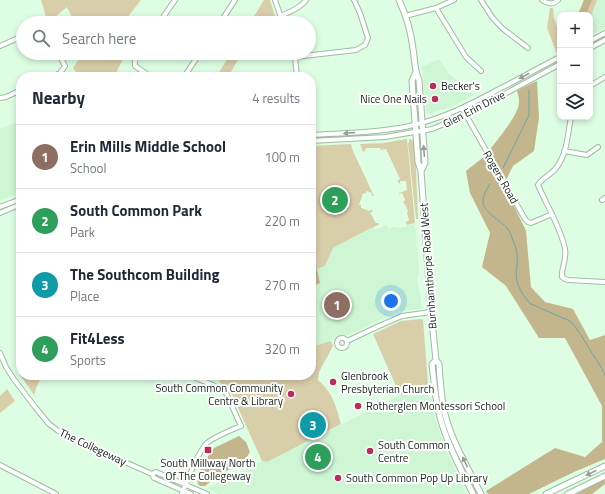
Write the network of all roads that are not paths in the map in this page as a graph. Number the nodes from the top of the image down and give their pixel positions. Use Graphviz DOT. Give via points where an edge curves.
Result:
graph roads {
  1 [pos="175,0"];
  2 [pos="235,0"];
  3 [pos="275,0"];
  4 [pos="306,0"];
  5 [pos="354,0"];
  6 [pos="399,0"];
  7 [pos="454,0"];
  8 [pos="481,0"];
  9 [pos="542,0"];
  10 [pos="558,0"];
  11 [pos="436,8"];
  12 [pos="164,16"];
  13 [pos="225,16"];
  14 [pos="280,16"];
  15 [pos="405,16"];
  16 [pos="605,33"];
  17 [pos="16,39"];
  18 [pos="593,39"];
  19 [pos="605,40"];
  20 [pos="0,46"];
  21 [pos="593,46"];
  22 [pos="528,48"];
  23 [pos="316,53"];
  24 [pos="557,59"];
  25 [pos="62,60"];
  26 [pos="136,60"];
  27 [pos="195,60"];
  28 [pos="295,60"];
  29 [pos="557,66"];
  30 [pos="480,71"];
  31 [pos="61,72"];
  32 [pos="143,72"];
  33 [pos="187,72"];
  34 [pos="296,72"];
  35 [pos="416,72"];
  36 [pos="605,77"];
  37 [pos="593,84"];
  38 [pos="16,92"];
  39 [pos="0,98"];
  40 [pos="462,108"];
  41 [pos="466,115"];
  42 [pos="570,120"];
  43 [pos="422,123"];
  44 [pos="416,124"];
  45 [pos="422,131"];
  46 [pos="416,132"];
  47 [pos="316,135"];
  48 [pos="316,141"];
  49 [pos="598,147"];
  50 [pos="564,150"];
  51 [pos="421,171"];
  52 [pos="16,201"];
  53 [pos="16,206"];
  54 [pos="0,207"];
  55 [pos="0,213"];
  56 [pos="552,214"];
  57 [pos="605,282"];
  58 [pos="431,312"];
  59 [pos="347,341"];
  60 [pos="0,353"];
  61 [pos="436,360"];
  62 [pos="200,380"];
  63 [pos="0,465"];
  64 [pos="605,466"];
  65 [pos="152,474"];
  66 [pos="605,476"];
  67 [pos="186,485"];
  68 [pos="183,492"];
  69 [pos="56,494"];
  70 [pos="191,494"];
  71 [pos="207,494"];
  72 [pos="473,494"];
  73 [pos="481,494"];
  74 [pos="547,494"];
  75 [pos="568,494"];
  1 -- 12 [label="street"];
  2 -- 13 [label="street"];
  3 -- 14 [label="street"];
  4 -- 14 [label="street" via="295,10"];
  5 -- 23 [label="street" via="368,38 365,45 356,50"];
  6 -- 15 [label="main road, Burnhamthorpe Road West"];
  7 -- 11 [label="street"];
  8 -- 22 [label="street" via="502,28"];
  9 -- 10 [label="street" via="551,4"];
  11 -- 15 [label="street"];
  11 -- 30 [label="street" via="466,57"];
  15 -- 35 [label="main road, Burnhamthorpe Road West"];
  16 -- 18 [label="street"];
  17 -- 20 [label="street"];
  19 -- 21 [label="street"];
  24 -- 40 [label="street, Glen Erin Drive, one-way"];
  25 -- 31 [label="street" via="65,66"];
  26 -- 32 [label="street" via="135,65"];
  27 -- 33 [label="street"];
  28 -- 34 [label="street"];
  29 -- 41 [label="street, Glen Erin Drive"];
  35 -- 43 [label="main road, Burnhamthorpe Road West" via="419,80"];
  35 -- 44 [label="main road, Burnhamthorpe Road West" via="412,81"];
  36 -- 37 [label="street"];
  38 -- 39 [label="street"];
  40 -- 41 [label="street, Rogers Road"];
  40 -- 43 [label="street, Glen Erin Drive"];
  41 -- 45 [label="street, Glen Erin Drive" via="432,130"];
  41 -- 56 [label="street, Rogers Road" via="525,219 531,223"];
  42 -- 50 [label="street"];
  43 -- 44 [label="street, Glen Erin Drive"];
  43 -- 45 [label="main road, Burnhamthorpe Road West"];
  44 -- 46 [label="main road, Burnhamthorpe Road West"];
  44 -- 47 [label="street, Glen Erin Drive, one-way" via="377,131"];
  45 -- 46 [label="street, Glen Erin Drive"];
  51 -- 45 [label="main road, Burnhamthorpe Road West, one-way" via="425,162"];
  46 -- 48 [label="street, Glen Erin Drive" via="376,138"];
  46 -- 51 [label="main road, Burnhamthorpe Road West"];
  49 -- 50 [label="street" via="587,155"];
  50 -- 56 [label="street" via="557,168 538,185"];
  51 -- 58 [label="main road, Burnhamthorpe Road West"];
  52 -- 54 [label="street"];
  53 -- 55 [label="street"];
  56 -- 57 [label="street" via="565,250 562,277 568,280"];
  58 -- 59 [label="street" via="402,316"];
  58 -- 61 [label="main road, Burnhamthorpe Road West"];
  60 -- 65 [label="street, The Collegeway" via="9,372 49,424 73,439"];
  61 -- 72 [label="main road, Burnhamthorpe Road West" via="432,364 439,415 447,439"];
  73 -- 61 [label="main road, Burnhamthorpe Road West, one-way" via="448,424 442,399 439,364"];
  62 -- 67 [label="street" via="226,393 241,426 207,443"];
  63 -- 69 [label="street"];
  64 -- 74 [label="main road, one-way"];
  65 -- 67 [label="street, The Collegeway" via="156,472"];
  65 -- 68 [label="street, The Collegeway" via="154,478"];
  66 -- 75 [label="main road"];
  67 -- 68 [label="street"];
  67 -- 71 [label="street, The Collegeway"];
  68 -- 70 [label="street, The Collegeway"];
}
